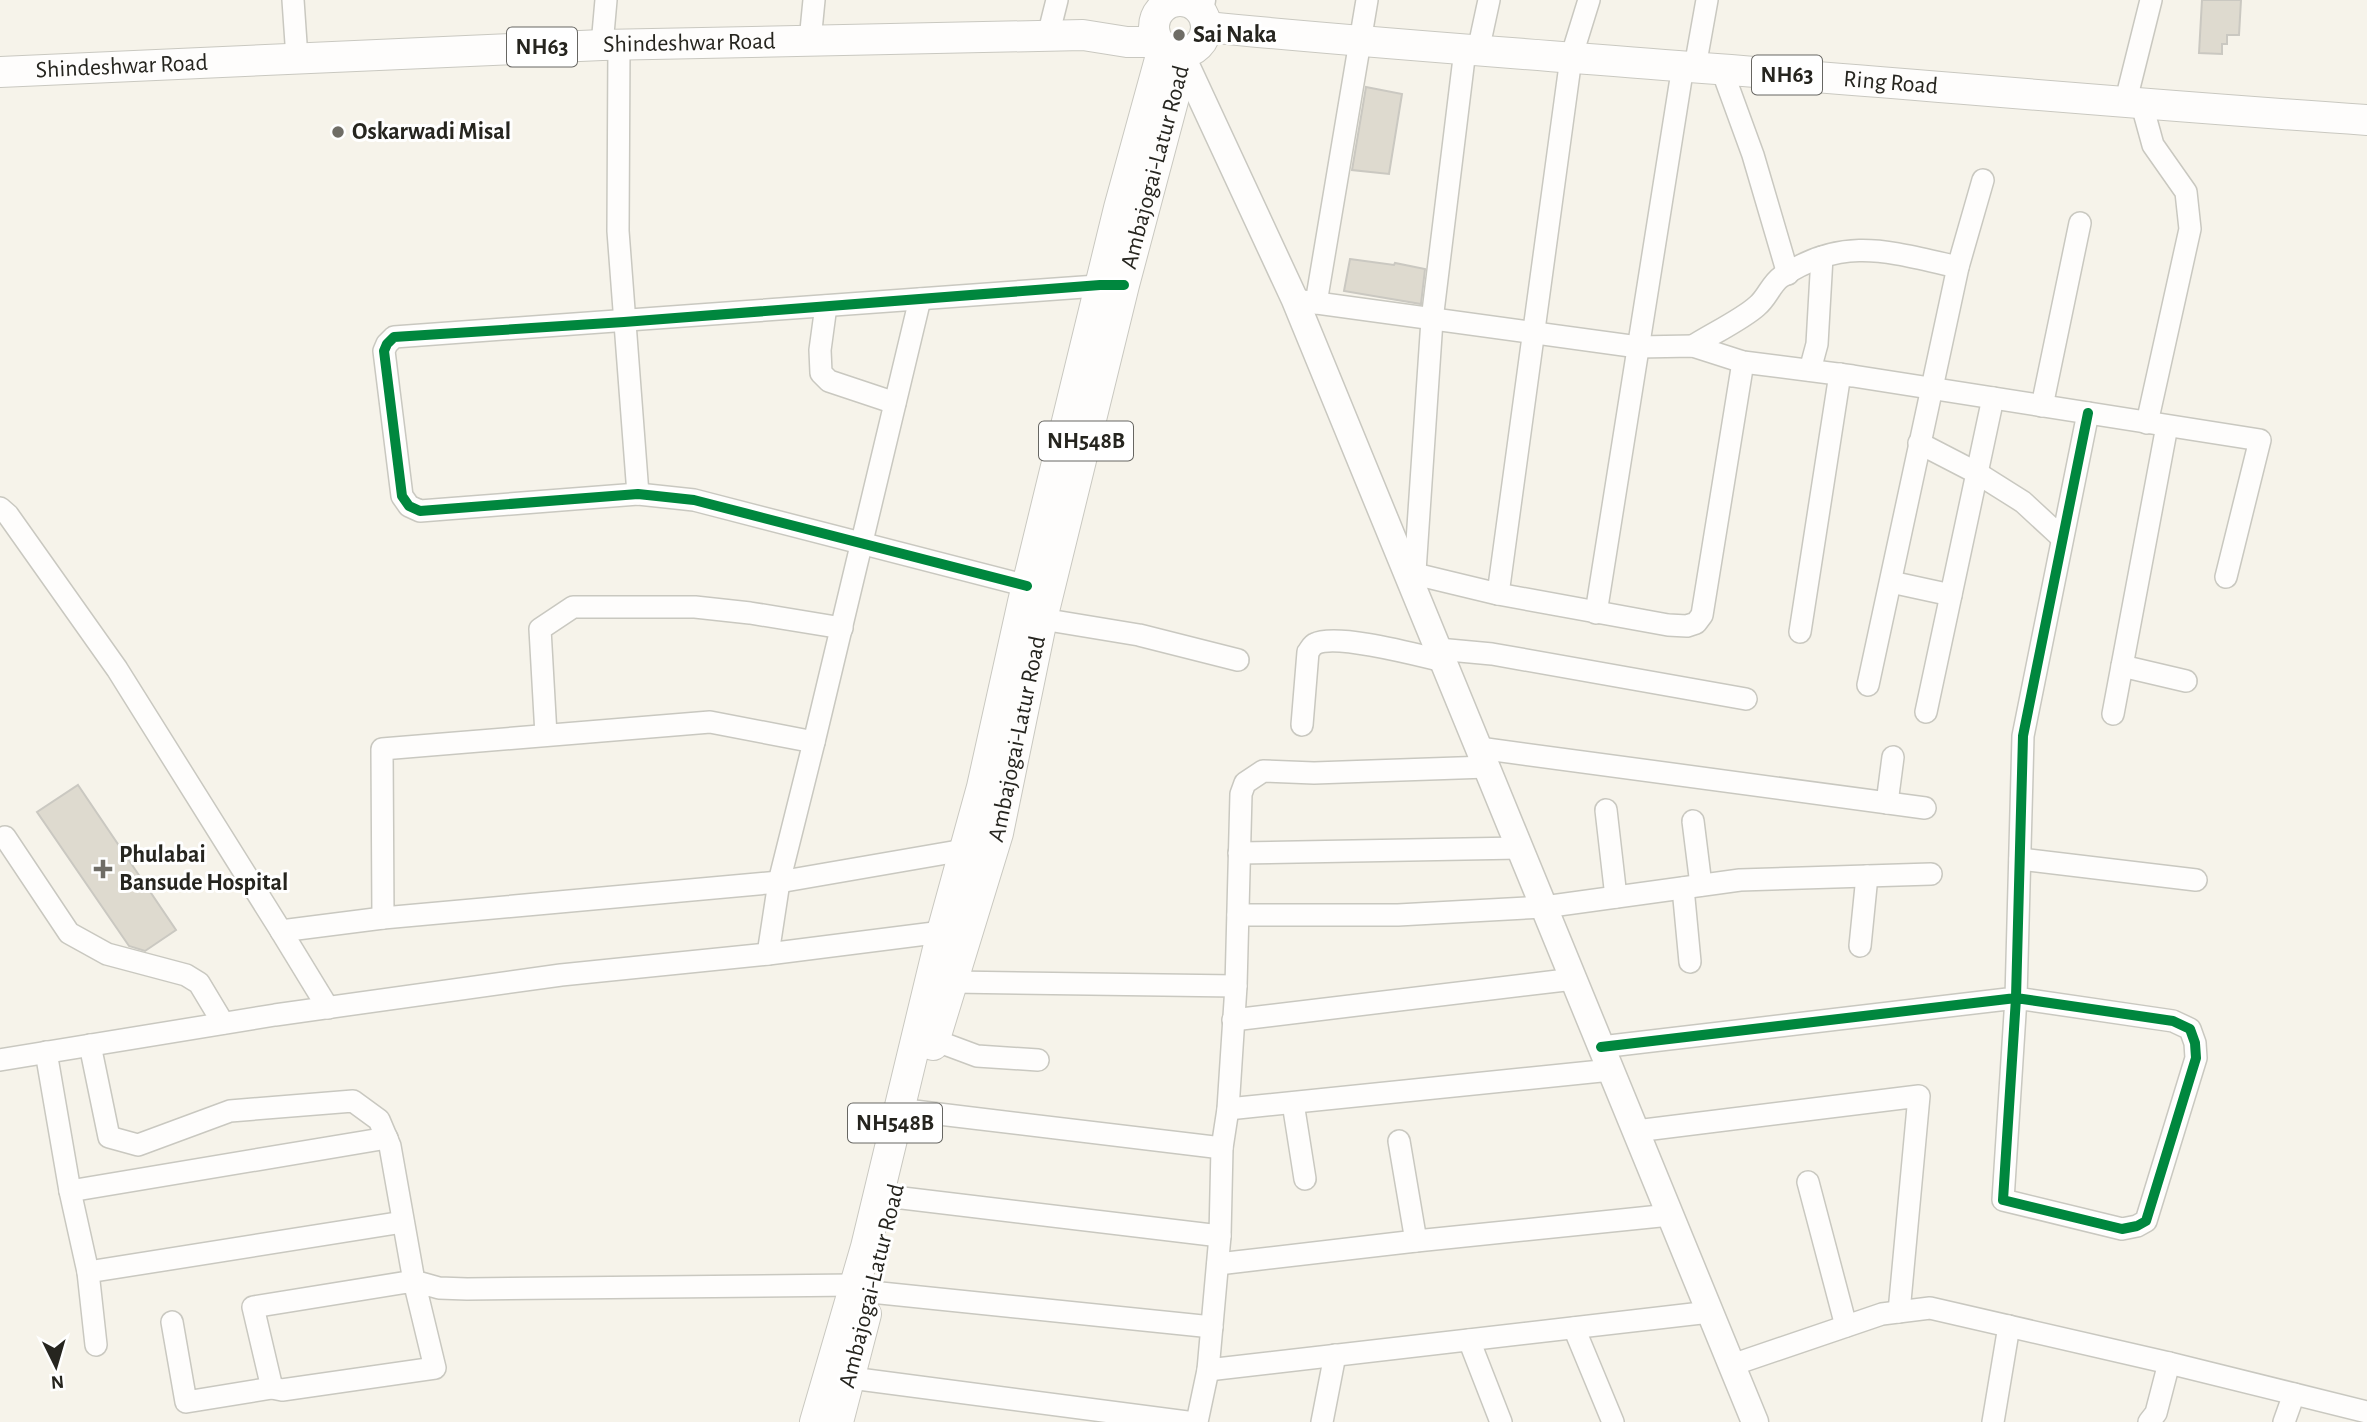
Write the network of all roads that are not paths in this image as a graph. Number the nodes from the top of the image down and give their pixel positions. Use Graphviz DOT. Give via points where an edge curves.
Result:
graph roads {
  1 [pos="293,0"];
  2 [pos="606,0"];
  3 [pos="814,0"];
  4 [pos="1057,0"];
  5 [pos="1367,0"];
  6 [pos="1489,0"];
  7 [pos="1589,0"];
  8 [pos="1707,0"];
  9 [pos="2151,0"];
  10 [pos="1203,12"];
  11 [pos="1168,32"];
  12 [pos="1048,36"];
  13 [pos="810,41"];
  14 [pos="1360,42"];
  15 [pos="610,45"];
  16 [pos="1472,50"];
  17 [pos="297,58"];
  18 [pos="1571,58"];
  19 [pos="1700,68"];
  20 [pos="0,72"];
  21 [pos="2133,104"];
  22 [pos="2367,120"];
  23 [pos="1983,180"];
  24 [pos="2080,223"];
  25 [pos="1822,257"];
  26 [pos="1958,267"];
  27 [pos="1787,274"];
  28 [pos="1112,285"];
  29 [pos="920,299"];
  30 [pos="1306,301"];
  31 [pos="826,306"];
  32 [pos="1432,320"];
  33 [pos="624,322"];
  34 [pos="1532,334"];
  35 [pos="1693,346"];
  36 [pos="1638,348"];
  37 [pos="1743,362"];
  38 [pos="1810,370"];
  39 [pos="1840,374"];
  40 [pos="1931,388"];
  41 [pos="1993,398"];
  42 [pos="895,403"];
  43 [pos="2042,406"];
  44 [pos="2088,413"];
  45 [pos="2157,424"];
  46 [pos="1919,443"];
  47 [pos="1977,473"];
  48 [pos="638,494"];
  49 [pos="0,508"];
  50 [pos="2062,538"];
  51 [pos="862,545"];
  52 [pos="2226,577"];
  53 [pos="1414,582"];
  54 [pos="1891,582"];
  55 [pos="1027,586"];
  56 [pos="1498,594"];
  57 [pos="1951,595"];
  58 [pos="1595,613"];
  59 [pos="1042,618"];
  60 [pos="842,628"];
  61 [pos="1800,632"];
  62 [pos="1441,655"];
  63 [pos="1238,660"];
  64 [pos="2122,666"];
  65 [pos="2186,681"];
  66 [pos="1868,685"];
  67 [pos="1746,699"];
  68 [pos="1926,712"];
  69 [pos="2113,714"];
  70 [pos="1302,725"];
  71 [pos="546,735"];
  72 [pos="814,742"];
  73 [pos="1894,757"];
  74 [pos="1483,758"];
  75 [pos="1888,803"];
  76 [pos="1925,808"];
  77 [pos="1606,810"];
  78 [pos="1693,821"];
  79 [pos="5,836"];
  80 [pos="1520,848"];
  81 [pos="1239,852"];
  82 [pos="977,854"];
  83 [pos="2020,859"];
  84 [pos="1931,874"];
  85 [pos="1867,876"];
  86 [pos="2196,880"];
  87 [pos="779,882"];
  88 [pos="1692,887"];
  89 [pos="1616,897"];
  90 [pos="1544,907"];
  91 [pos="1238,915"];
  92 [pos="383,918"];
  93 [pos="281,931"];
  94 [pos="942,932"];
  95 [pos="1860,946"];
  96 [pos="768,954"];
  97 [pos="1690,962"];
  98 [pos="1574,979"];
  99 [pos="953,982"];
  100 [pos="1236,986"];
  101 [pos="2016,998"];
  102 [pos="328,1007"];
  103 [pos="1233,1020"];
  104 [pos="223,1023"];
  105 [pos="934,1040"];
  106 [pos="90,1045"];
  107 [pos="46,1052"];
  108 [pos="1606,1058"];
  109 [pos="0,1060"];
  110 [pos="1038,1060"];
  111 [pos="1293,1103"];
  112 [pos="1228,1109"];
  113 [pos="915,1111"];
  114 [pos="1636,1131"];
  115 [pos="387,1138"];
  116 [pos="1399,1141"];
  117 [pos="1223,1148"];
  118 [pos="1305,1179"];
  119 [pos="1808,1182"];
  120 [pos="69,1191"];
  121 [pos="894,1197"];
  122 [pos="1670,1215"];
  123 [pos="403,1222"];
  124 [pos="1220,1236"];
  125 [pos="1416,1241"];
  126 [pos="1218,1264"];
  127 [pos="88,1272"];
  128 [pos="414,1281"];
  129 [pos="863,1289"];
  130 [pos="1710,1312"];
  131 [pos="1899,1312"];
  132 [pos="172,1322"];
  133 [pos="1212,1326"];
  134 [pos="1846,1326"];
  135 [pos="2009,1326"];
  136 [pos="1574,1328"];
  137 [pos="1469,1340"];
  138 [pos="96,1345"];
  139 [pos="1335,1356"];
  140 [pos="2169,1363"];
  141 [pos="1732,1365"];
  142 [pos="1208,1370"];
  143 [pos="850,1378"];
  144 [pos="272,1388"];
  145 [pos="2294,1394"];
  146 [pos="2367,1412"];
  147 [pos="815,1422"];
  148 [pos="838,1422"];
  149 [pos="1187,1422"];
  150 [pos="1197,1422"];
  151 [pos="1322,1422"];
  152 [pos="1501,1422"];
  153 [pos="1614,1422"];
  154 [pos="1755,1422"];
  155 [pos="1993,1422"];
  156 [pos="2149,1422"];
  157 [pos="2284,1422"];
  1 -- 17 [label="street"];
  2 -- 15 [label="street"];
  3 -- 13 [label="street"];
  4 -- 12 [label="street"];
  5 -- 14 [label="street"];
  6 -- 16 [label="street"];
  7 -- 18 [label="street"];
  8 -- 19 [label="street"];
  9 -- 21 [label="street"];
  10 -- 11 [label="highway" via="1183,1"];
  10 -- 11 [label="highway, Ambajogai-Latur Road / NH548B" via="1204,38 1196,47"];
  10 -- 14 [label="highway, Ring Road / NH63"];
  11 -- 12 [label="highway, Shindeshwar Road / NH63"];
  11 -- 28 [label="highway, Ambajogai-Latur Road / NH548B"];
  11 -- 30 [label="main road"];
  12 -- 13 [label="highway, Shindeshwar Road / NH63"];
  13 -- 15 [label="highway, Shindeshwar Road / NH63"];
  14 -- 16 [label="highway, Ring Road / NH63"];
  14 -- 30 [label="street"];
  15 -- 17 [label="highway, Shindeshwar Road / NH63"];
  15 -- 33 [label="street"];
  16 -- 18 [label="highway, Ring Road / NH63"];
  16 -- 32 [label="street"];
  17 -- 20 [label="highway, Shindeshwar Road / NH63"];
  18 -- 19 [label="highway, Ring Road / NH63"];
  18 -- 34 [label="street"];
  19 -- 21 [label="highway, Ring Road / NH63"];
  19 -- 27 [label="street" via="1753,155"];
  19 -- 36 [label="street"];
  21 -- 22 [label="highway, Ring Road / NH63"];
  21 -- 45 [label="street" via="2163,162 2186,192 2190,229"];
  23 -- 26 [label="street"];
  24 -- 43 [label="street"];
  25 -- 26 [label="street" via="1843,250 1886,251"];
  25 -- 27 [label="street"];
  25 -- 38 [label="street" via="1817,344"];
  26 -- 40 [label="street"];
  27 -- 35 [label="street" via="1757,307"];
  28 -- 29 [label="street"];
  28 -- 55 [label="highway, NH548B"];
  28 -- 59 [label="highway, Ambajogai-Latur Road / NH548B"];
  29 -- 31 [label="street"];
  29 -- 42 [label="street"];
  30 -- 32 [label="street"];
  30 -- 53 [label="main road"];
  31 -- 33 [label="street"];
  31 -- 42 [label="street" via="821,373 829,381"];
  32 -- 34 [label="street"];
  32 -- 53 [label="street"];
  33 -- 48 [label="street"];
  33 -- 48 [label="street" via="394,337 387,344 384,363 402,496 409,506 420,511"];
  34 -- 36 [label="street"];
  34 -- 56 [label="street"];
  35 -- 36 [label="street"];
  35 -- 37 [label="street"];
  36 -- 58 [label="street"];
  37 -- 38 [label="street"];
  37 -- 58 [label="street" via="1702,615 1687,626"];
  38 -- 39 [label="street"];
  39 -- 40 [label="street"];
  39 -- 61 [label="street"];
  40 -- 41 [label="street"];
  40 -- 46 [label="street"];
  41 -- 43 [label="street"];
  41 -- 47 [label="street"];
  42 -- 51 [label="street"];
  43 -- 44 [label="street"];
  44 -- 45 [label="street"];
  44 -- 50 [label="street"];
  45 -- 52 [label="street" via="2260,440"];
  45 -- 64 [label="street"];
  46 -- 47 [label="street"];
  46 -- 54 [label="street"];
  47 -- 50 [label="street" via="2023,502"];
  47 -- 57 [label="street"];
  48 -- 51 [label="street" via="694,500"];
  49 -- 93 [label="street" via="117,669"];
  50 -- 83 [label="street" via="2022,736"];
  51 -- 55 [label="street"];
  51 -- 60 [label="street"];
  53 -- 56 [label="street"];
  53 -- 62 [label="main road"];
  54 -- 57 [label="street"];
  54 -- 66 [label="street"];
  55 -- 82 [label="highway, NH548B" via="982,787"];
  56 -- 58 [label="street"];
  57 -- 68 [label="street"];
  59 -- 63 [label="street" via="1139,635"];
  59 -- 82 [label="highway, Ambajogai-Latur Road / NH548B" via="998,833"];
  60 -- 71 [label="street" via="695,607 573,607 540,629"];
  60 -- 72 [label="street"];
  62 -- 67 [label="street" via="1492,654"];
  62 -- 70 [label="street" via="1353,642 1314,644 1308,652"];
  62 -- 74 [label="main road"];
  64 -- 65 [label="street"];
  64 -- 69 [label="street"];
  71 -- 72 [label="street" via="710,722"];
  71 -- 92 [label="street" via="382,749"];
  72 -- 87 [label="street"];
  73 -- 75 [label="street"];
  74 -- 75 [label="street"];
  74 -- 80 [label="main road"];
  74 -- 81 [label="street" via="1314,773 1263,771 1245,783 1241,794"];
  75 -- 76 [label="street"];
  77 -- 89 [label="street"];
  78 -- 88 [label="street"];
  79 -- 104 [label="street" via="69,933 107,954 186,975 199,983"];
  80 -- 81 [label="street"];
  80 -- 90 [label="main road"];
  81 -- 91 [label="street"];
  82 -- 87 [label="street"];
  82 -- 94 [label="highway, NH548B"];
  82 -- 99 [label="highway, Ambajogai-Latur Road / NH548B"];
  83 -- 86 [label="street"];
  83 -- 101 [label="street"];
  84 -- 85 [label="street"];
  85 -- 88 [label="street" via="1740,880"];
  85 -- 95 [label="street"];
  87 -- 92 [label="street"];
  87 -- 96 [label="street"];
  88 -- 89 [label="street"];
  88 -- 97 [label="street"];
  89 -- 90 [label="street"];
  90 -- 91 [label="street" via="1398,915"];
  90 -- 98 [label="main road"];
  91 -- 100 [label="street"];
  92 -- 93 [label="street"];
  93 -- 102 [label="street"];
  94 -- 96 [label="street"];
  94 -- 129 [label="highway, NH548B"];
  96 -- 102 [label="street" via="561,975"];
  98 -- 103 [label="street"];
  98 -- 108 [label="main road"];
  99 -- 100 [label="street"];
  99 -- 105 [label="highway, Ambajogai-Latur Road / NH548B"];
  100 -- 103 [label="street"];
  101 -- 101 [label="street" via="2003,1200 2122,1229 2146,1221 2196,1058 2190,1028 2173,1021"];
  101 -- 108 [label="street"];
  102 -- 104 [label="street"];
  103 -- 112 [label="street"];
  104 -- 106 [label="street"];
  105 -- 110 [label="street" via="977,1056"];
  105 -- 113 [label="highway, Ambajogai-Latur Road / NH548B"];
  106 -- 107 [label="street"];
  106 -- 115 [label="street" via="109,1137 138,1144 230,1111 353,1101 379,1120"];
  107 -- 109 [label="street"];
  107 -- 120 [label="street"];
  108 -- 111 [label="street"];
  108 -- 114 [label="main road"];
  111 -- 112 [label="street"];
  111 -- 118 [label="street"];
  112 -- 117 [label="street"];
  113 -- 117 [label="street"];
  113 -- 121 [label="highway, Ambajogai-Latur Road / NH548B"];
  114 -- 122 [label="main road"];
  114 -- 131 [label="street" via="1919,1096"];
  115 -- 120 [label="street"];
  115 -- 123 [label="street"];
  116 -- 125 [label="street"];
  117 -- 124 [label="street"];
  119 -- 134 [label="street"];
  120 -- 127 [label="street"];
  121 -- 124 [label="street"];
  121 -- 129 [label="highway, Ambajogai-Latur Road / NH548B"];
  122 -- 125 [label="street"];
  122 -- 130 [label="main road"];
  123 -- 127 [label="street"];
  123 -- 128 [label="street"];
  124 -- 126 [label="street"];
  125 -- 126 [label="street"];
  126 -- 133 [label="street"];
  127 -- 138 [label="street"];
  128 -- 129 [label="street" via="467,1289"];
  128 -- 144 [label="street" via="253,1307"];
  128 -- 144 [label="street" via="435,1368"];
  129 -- 133 [label="street"];
  129 -- 143 [label="highway, Ambajogai-Latur Road / NH548B"];
  129 -- 147 [label="highway, NH548B"];
  130 -- 136 [label="street"];
  130 -- 141 [label="main road"];
  131 -- 134 [label="street"];
  131 -- 135 [label="street" via="1930,1308"];
  132 -- 144 [label="street" via="186,1402"];
  133 -- 142 [label="street"];
  134 -- 141 [label="street"];
  135 -- 140 [label="street"];
  135 -- 155 [label="street"];
  136 -- 137 [label="street"];
  136 -- 153 [label="street"];
  137 -- 139 [label="street"];
  137 -- 152 [label="street"];
  139 -- 142 [label="street"];
  139 -- 151 [label="street"];
  140 -- 145 [label="street"];
  140 -- 156 [label="street" via="2156,1413"];
  141 -- 154 [label="main road"];
  142 -- 150 [label="street"];
  143 -- 148 [label="highway, Ambajogai-Latur Road / NH548B"];
  143 -- 149 [label="street"];
  145 -- 146 [label="street"];
  145 -- 157 [label="street"];
}
